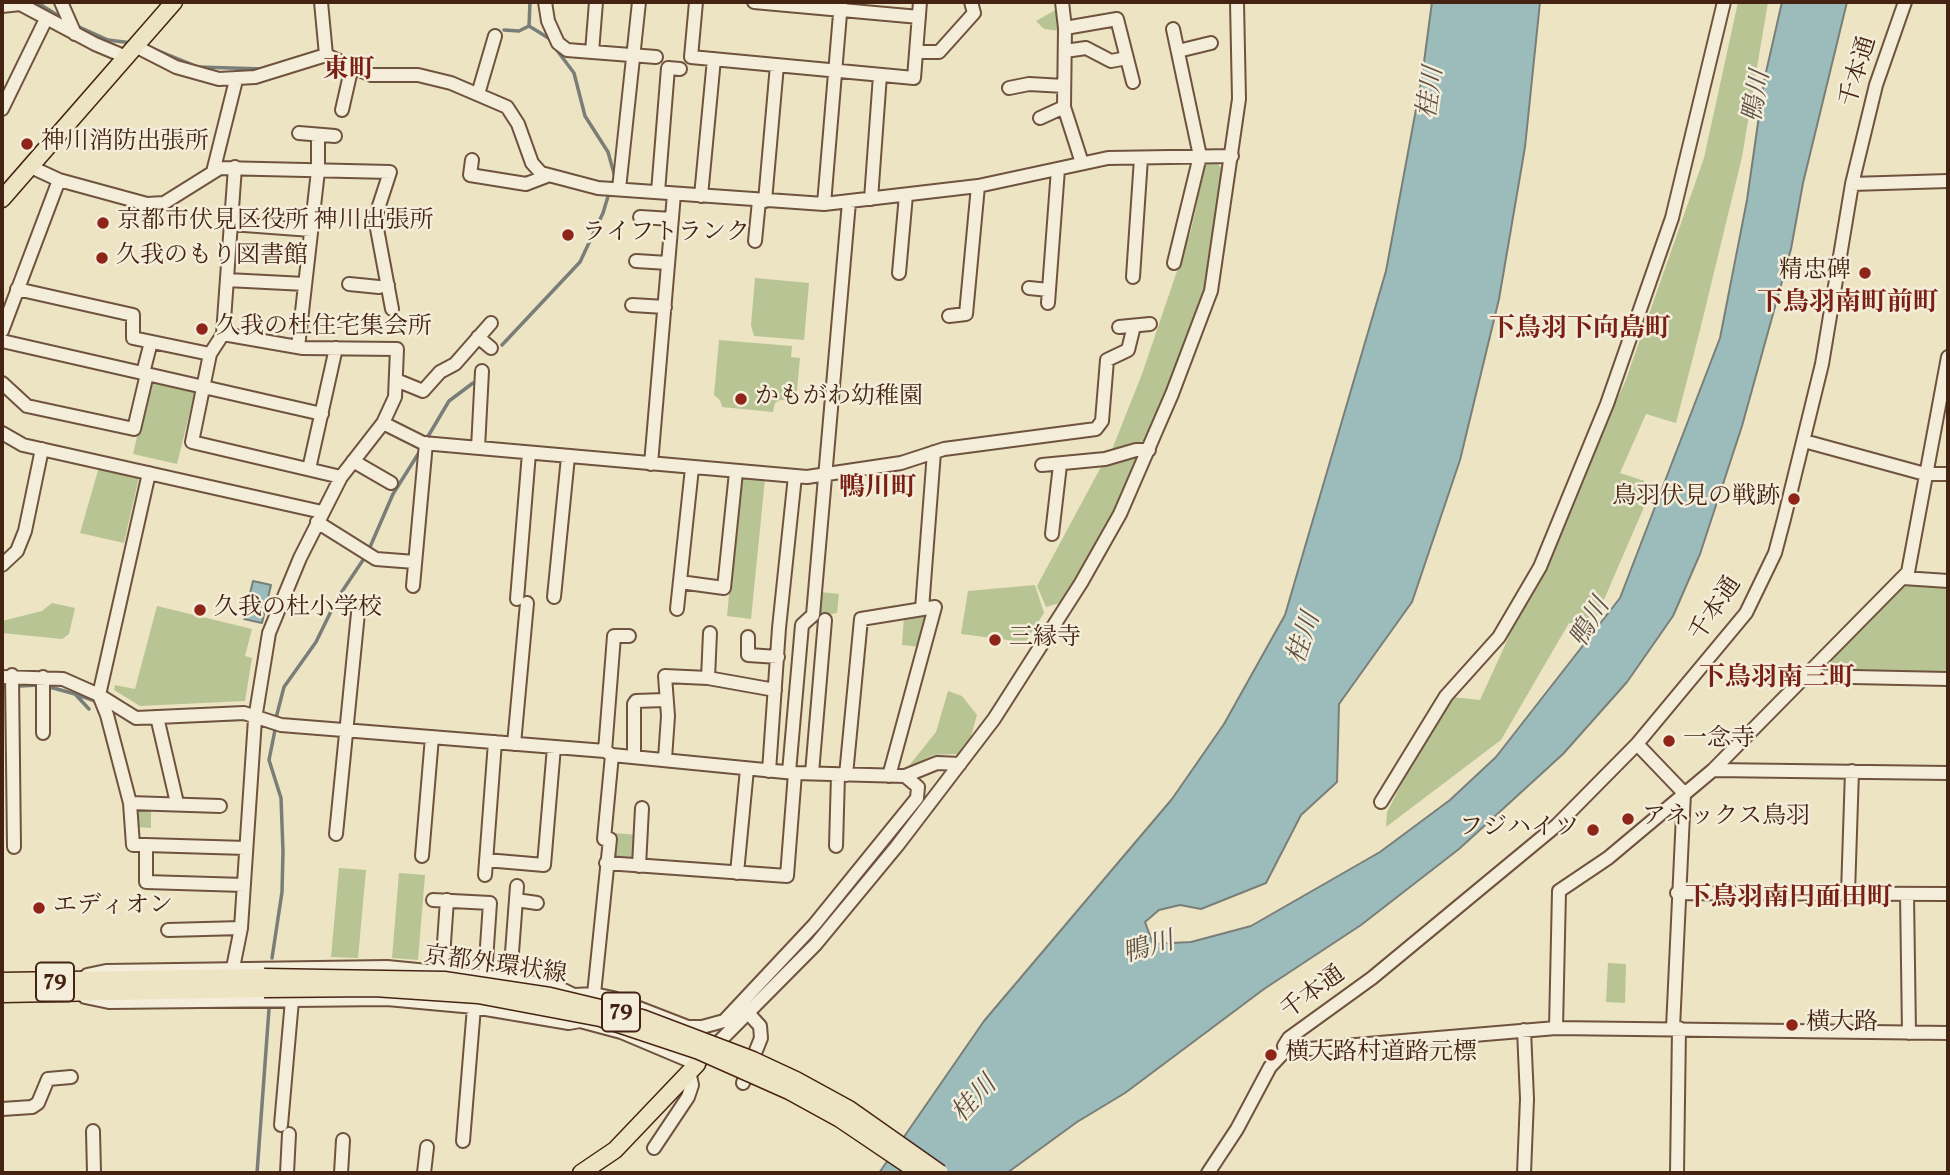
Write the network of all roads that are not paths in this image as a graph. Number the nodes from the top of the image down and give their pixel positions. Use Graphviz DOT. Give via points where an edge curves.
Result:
graph roads {
  1 [pos="61,2"];
  2 [pos="174,2"];
  3 [pos="321,2"];
  4 [pos="545,2"];
  5 [pos="596,2"];
  6 [pos="639,2"];
  7 [pos="696,2"];
  8 [pos="754,2"];
  9 [pos="920,2"];
  10 [pos="971,2"];
  11 [pos="1062,2"];
  12 [pos="1237,2"];
  13 [pos="1724,2"];
  14 [pos="1905,2"];
  15 [pos="2,6"];
  16 [pos="841,6"];
  17 [pos="919,17"];
  18 [pos="46,19"];
  19 [pos="72,27"];
  20 [pos="1065,28"];
  21 [pos="1173,29"];
  22 [pos="495,36"];
  23 [pos="1211,43"];
  24 [pos="134,48"];
  25 [pos="916,51"];
  26 [pos="1065,51"];
  27 [pos="1178,51"];
  28 [pos="592,52"];
  29 [pos="326,55"];
  30 [pos="633,56"];
  31 [pos="1128,58"];
  32 [pos="714,59"];
  33 [pos="777,65"];
  34 [pos="352,66"];
  35 [pos="836,70"];
  36 [pos="880,75"];
  37 [pos="236,80"];
  38 [pos="1133,82"];
  39 [pos="1064,86"];
  40 [pos="1009,88"];
  41 [pos="478,94"];
  42 [pos="1064,107"];
  43 [pos="2,109"];
  44 [pos="342,110"];
  45 [pos="1040,118"];
  46 [pos="299,133"];
  47 [pos="318,135"];
  48 [pos="335,136"];
  49 [pos="1200,156"];
  50 [pos="1232,156"];
  51 [pos="1141,158"];
  52 [pos="472,160"];
  53 [pos="1082,163"];
  54 [pos="31,167"];
  55 [pos="235,167"];
  56 [pos="1058,169"];
  57 [pos="317,171"];
  58 [pos="213,172"];
  59 [pos="470,174"];
  60 [pos="547,176"];
  61 [pos="59,180"];
  62 [pos="1948,181"];
  63 [pos="1852,184"];
  64 [pos="978,186"];
  65 [pos="468,188"];
  66 [pos="613,189"];
  67 [pos="658,192"];
  68 [pos="674,194"];
  69 [pos="906,195"];
  70 [pos="701,196"];
  71 [pos="2,199"];
  72 [pos="871,200"];
  73 [pos="762,201"];
  74 [pos="849,202"];
  75 [pos="824,204"];
  76 [pos="640,217"];
  77 [pos="672,219"];
  78 [pos="231,224"];
  79 [pos="311,230"];
  80 [pos="755,241"];
  81 [pos="636,261"];
  82 [pos="668,263"];
  83 [pos="1174,263"];
  84 [pos="899,273"];
  85 [pos="1133,277"];
  86 [pos="227,280"];
  87 [pos="305,284"];
  88 [pos="349,284"];
  89 [pos="388,285"];
  90 [pos="1029,288"];
  91 [pos="17,289"];
  92 [pos="632,305"];
  93 [pos="665,307"];
  94 [pos="392,309"];
  95 [pos="948,316"];
  96 [pos="491,323"];
  97 [pos="1150,324"];
  98 [pos="1134,326"];
  99 [pos="1119,327"];
  100 [pos="2,331"];
  101 [pos="223,334"];
  102 [pos="478,337"];
  103 [pos="2,341"];
  104 [pos="151,342"];
  105 [pos="298,347"];
  106 [pos="336,348"];
  107 [pos="491,348"];
  108 [pos="210,354"];
  109 [pos="1948,356"];
  110 [pos="482,371"];
  111 [pos="145,373"];
  112 [pos="396,380"];
  113 [pos="2,383"];
  114 [pos="203,386"];
  115 [pos="322,414"];
  116 [pos="383,423"];
  117 [pos="2,433"];
  118 [pos="1804,441"];
  119 [pos="426,443"];
  120 [pos="478,448"];
  121 [pos="43,449"];
  122 [pos="1149,450"];
  123 [pos="934,452"];
  124 [pos="529,453"];
  125 [pos="568,457"];
  126 [pos="353,461"];
  127 [pos="651,464"];
  128 [pos="1042,465"];
  129 [pos="1060,465"];
  130 [pos="692,468"];
  131 [pos="309,470"];
  132 [pos="736,472"];
  133 [pos="149,473"];
  134 [pos="1925,474"];
  135 [pos="1948,474"];
  136 [pos="824,475"];
  137 [pos="795,476"];
  138 [pos="341,477"];
  139 [pos="391,482"];
  140 [pos="320,517"];
  141 [pos="1052,534"];
  142 [pos="415,562"];
  143 [pos="2,565"];
  144 [pos="1903,578"];
  145 [pos="1948,581"];
  146 [pos="680,582"];
  147 [pos="413,586"];
  148 [pos="554,597"];
  149 [pos="677,609"];
  150 [pos="922,609"];
  151 [pos="353,620"];
  152 [pos="825,620"];
  153 [pos="710,633"];
  154 [pos="629,636"];
  155 [pos="748,637"];
  156 [pos="778,657"];
  157 [pos="1805,676"];
  158 [pos="708,678"];
  159 [pos="1948,679"];
  160 [pos="10,680"];
  161 [pos="43,683"];
  162 [pos="775,690"];
  163 [pos="664,700"];
  164 [pos="102,702"];
  165 [pos="255,719"];
  166 [pos="158,721"];
  167 [pos="345,730"];
  168 [pos="43,733"];
  169 [pos="432,737"];
  170 [pos="495,742"];
  171 [pos="514,744"];
  172 [pos="1637,744"];
  173 [pos="554,747"];
  174 [pos="608,753"];
  175 [pos="634,755"];
  176 [pos="665,759"];
  177 [pos="960,764"];
  178 [pos="747,769"];
  179 [pos="1713,770"];
  180 [pos="769,771"];
  181 [pos="1852,771"];
  182 [pos="792,773"];
  183 [pos="812,773"];
  184 [pos="1948,773"];
  185 [pos="842,775"];
  186 [pos="889,776"];
  187 [pos="905,776"];
  188 [pos="1684,793"];
  189 [pos="1381,802"];
  190 [pos="130,803"];
  191 [pos="177,803"];
  192 [pos="220,806"];
  193 [pos="642,808"];
  194 [pos="8,822"];
  195 [pos="336,834"];
  196 [pos="146,845"];
  197 [pos="836,846"];
  198 [pos="14,847"];
  199 [pos="246,848"];
  200 [pos="422,856"];
  201 [pos="486,860"];
  202 [pos="606,863"];
  203 [pos="639,866"];
  204 [pos="737,873"];
  205 [pos="485,875"];
  206 [pos="244,885"];
  207 [pos="517,886"];
  208 [pos="1677,893"];
  209 [pos="1848,893"];
  210 [pos="1907,894"];
  211 [pos="1948,894"];
  212 [pos="516,901"];
  213 [pos="537,903"];
  214 [pos="241,928"];
  215 [pos="168,930"];
  216 [pos="233,968"];
  217 [pos="442,971"];
  218 [pos="485,975"];
  219 [pos="510,979"];
  220 [pos="2,981"];
  221 [pos="56,982"];
  222 [pos="264,983"];
  223 [pos="2,994"];
  224 [pos="71,994"];
  225 [pos="594,994"];
  226 [pos="574,995"];
  227 [pos="292,1000"];
  228 [pos="474,1007"];
  229 [pos="748,1013"];
  230 [pos="569,1023"];
  231 [pos="1556,1028"];
  232 [pos="1676,1028"];
  233 [pos="1524,1030"];
  234 [pos="1909,1033"];
  235 [pos="1948,1034"];
  236 [pos="658,1049"];
  237 [pos="1285,1051"];
  238 [pos="693,1068"];
  239 [pos="71,1077"];
  240 [pos="743,1083"];
  241 [pos="2,1109"];
  242 [pos="93,1131"];
  243 [pos="343,1140"];
  244 [pos="463,1141"];
  245 [pos="427,1147"];
  246 [pos="654,1148"];
  247 [pos="615,1150"];
  248 [pos="94,1173"];
  249 [pos="287,1173"];
  250 [pos="341,1173"];
  251 [pos="424,1173"];
  252 [pos="581,1173"];
  253 [pos="592,1173"];
  254 [pos="920,1173"];
  255 [pos="940,1173"];
  256 [pos="1208,1173"];
  257 [pos="1524,1173"];
  258 [pos="1676,1173"];
  1 -- 19 [label="street"];
  2 -- 24 [label="main road"];
  3 -- 29 [label="street"];
  4 -- 28 [label="street" via="558,43 567,50"];
  5 -- 28 [label="street"];
  6 -- 30 [label="street"];
  7 -- 32 [label="street" via="691,57"];
  8 -- 16 [label="street"];
  9 -- 17 [label="street"];
  10 -- 25 [label="street" via="974,13 940,52"];
  11 -- 20 [label="street"];
  12 -- 50 [label="street" via="1239,99"];
  13 -- 189 [label="street" via="1672,218 1606,404 1540,567 1499,637 1446,696"];
  14 -- 63 [label="street, 千本通" via="1876,85"];
  15 -- 18 [label="street" via="15,3"];
  16 -- 17 [label="street"];
  16 -- 35 [label="street"];
  17 -- 25 [label="street"];
  18 -- 19 [label="street"];
  18 -- 43 [label="street"];
  19 -- 24 [label="street"];
  20 -- 26 [label="street"];
  20 -- 31 [label="street" via="1117,19"];
  21 -- 27 [label="street"];
  22 -- 41 [label="street"];
  23 -- 27 [label="street"];
  24 -- 37 [label="street" via="186,71"];
  24 -- 54 [label="main road"];
  25 -- 36 [label="street" via="914,78"];
  26 -- 31 [label="street" via="1086,48 1111,61"];
  26 -- 39 [label="street"];
  27 -- 49 [label="street"];
  28 -- 30 [label="street"];
  29 -- 34 [label="street"];
  29 -- 37 [label="street"];
  30 -- 66 [label="street"];
  30 -- 67 [label="street" via="665,65"];
  31 -- 38 [label="street"];
  32 -- 33 [label="street"];
  32 -- 70 [label="street"];
  33 -- 35 [label="street"];
  33 -- 73 [label="street"];
  34 -- 41 [label="street" via="371,75 433,77"];
  34 -- 44 [label="street"];
  35 -- 36 [label="street"];
  35 -- 75 [label="street"];
  36 -- 72 [label="street"];
  37 -- 58 [label="street"];
  39 -- 40 [label="street"];
  39 -- 42 [label="street"];
  41 -- 60 [label="street" via="512,111 532,163"];
  42 -- 45 [label="street"];
  42 -- 53 [label="street"];
  46 -- 47 [label="street"];
  47 -- 48 [label="street"];
  47 -- 57 [label="street"];
  49 -- 50 [label="street"];
  49 -- 51 [label="street"];
  49 -- 83 [label="street"];
  50 -- 122 [label="street" via="1211,291"];
  51 -- 53 [label="street"];
  51 -- 85 [label="street"];
  52 -- 59 [label="street"];
  53 -- 56 [label="street"];
  54 -- 61 [label="street"];
  54 -- 71 [label="main road"];
  55 -- 57 [label="street"];
  55 -- 58 [label="street"];
  55 -- 78 [label="street"];
  56 -- 64 [label="street"];
  56 -- 90 [label="street" via="1048,296"];
  57 -- 79 [label="street"];
  57 -- 89 [label="street" via="390,172 375,218"];
  58 -- 61 [label="street" via="164,203 147,204"];
  59 -- 60 [label="street" via="526,184"];
  59 -- 65 [label="street"];
  60 -- 66 [label="street"];
  61 -- 91 [label="street"];
  62 -- 63 [label="street"];
  63 -- 118 [label="street, 千本通"];
  64 -- 69 [label="street"];
  64 -- 95 [label="street" via="967,314"];
  66 -- 67 [label="street"];
  67 -- 68 [label="street"];
  68 -- 70 [label="street"];
  68 -- 77 [label="street"];
  69 -- 72 [label="street"];
  69 -- 84 [label="street"];
  70 -- 73 [label="street"];
  72 -- 74 [label="street"];
  73 -- 75 [label="street"];
  73 -- 80 [label="street"];
  74 -- 75 [label="street"];
  74 -- 136 [label="street"];
  76 -- 77 [label="street"];
  77 -- 82 [label="street"];
  78 -- 79 [label="street"];
  78 -- 86 [label="street"];
  79 -- 87 [label="street"];
  81 -- 82 [label="street"];
  82 -- 93 [label="street"];
  86 -- 87 [label="street"];
  86 -- 101 [label="street"];
  87 -- 105 [label="street"];
  88 -- 89 [label="street"];
  89 -- 94 [label="street"];
  91 -- 100 [label="street"];
  91 -- 104 [label="street" via="133,315 134,338"];
  92 -- 93 [label="street"];
  93 -- 127 [label="street"];
  96 -- 102 [label="street"];
  97 -- 98 [label="street"];
  98 -- 99 [label="street"];
  98 -- 123 [label="street" via="1128,350 1107,360 1102,421 1096,429"];
  101 -- 105 [label="street"];
  101 -- 108 [label="street"];
  102 -- 107 [label="street"];
  102 -- 112 [label="street" via="424,391"];
  103 -- 111 [label="street"];
  104 -- 108 [label="street"];
  104 -- 111 [label="street"];
  105 -- 106 [label="street"];
  106 -- 112 [label="street" via="397,349"];
  106 -- 115 [label="street"];
  108 -- 114 [label="street"];
  109 -- 134 [label="street"];
  110 -- 120 [label="street"];
  111 -- 113 [label="street" via="134,429 27,405"];
  111 -- 114 [label="street"];
  112 -- 116 [label="street" via="395,397"];
  114 -- 115 [label="street"];
  114 -- 131 [label="street" via="192,442"];
  115 -- 131 [label="street"];
  116 -- 119 [label="street"];
  116 -- 126 [label="street"];
  117 -- 121 [label="street" via="23,445"];
  118 -- 134 [label="street"];
  118 -- 172 [label="street, 千本通" via="1775,554 1745,613"];
  119 -- 120 [label="street"];
  119 -- 142 [label="street"];
  120 -- 124 [label="street"];
  121 -- 133 [label="street"];
  121 -- 143 [label="street" via="25,531 16,551"];
  122 -- 129 [label="street"];
  122 -- 177 [label="street" via="1081,583 995,719"];
  123 -- 136 [label="street" via="901,463"];
  123 -- 150 [label="street"];
  124 -- 125 [label="street"];
  124 -- 171 [label="street"];
  125 -- 127 [label="street"];
  125 -- 148 [label="street"];
  126 -- 138 [label="street"];
  126 -- 139 [label="street"];
  127 -- 130 [label="street"];
  128 -- 129 [label="street"];
  129 -- 141 [label="street"];
  130 -- 132 [label="street"];
  130 -- 146 [label="street"];
  131 -- 138 [label="street"];
  132 -- 137 [label="street"];
  132 -- 146 [label="street" via="724,588"];
  133 -- 140 [label="street"];
  133 -- 164 [label="street"];
  134 -- 135 [label="street"];
  134 -- 144 [label="street" via="1908,572"];
  136 -- 137 [label="street"];
  136 -- 182 [label="street" via="813,615 802,625"];
  137 -- 156 [label="street"];
  138 -- 140 [label="street"];
  140 -- 142 [label="street" via="376,559"];
  140 -- 165 [label="street" via="269,633"];
  142 -- 147 [label="street"];
  144 -- 145 [label="street"];
  144 -- 157 [label="street"];
  146 -- 149 [label="street"];
  150 -- 185 [label="street" via="861,619"];
  150 -- 186 [label="street" via="935,607"];
  151 -- 167 [label="street"];
  152 -- 183 [label="street"];
  153 -- 158 [label="street"];
  154 -- 174 [label="street" via="614,636"];
  155 -- 156 [label="street" via="748,655"];
  156 -- 162 [label="street"];
  157 -- 159 [label="street"];
  157 -- 179 [label="street"];
  158 -- 162 [label="street"];
  158 -- 163 [label="street" via="665,676"];
  160 -- 161 [label="street"];
  160 -- 194 [label="street"];
  161 -- 164 [label="street" via="63,679"];
  161 -- 168 [label="street"];
  162 -- 180 [label="street"];
  163 -- 175 [label="street" via="636,701"];
  163 -- 176 [label="street" via="668,716"];
  164 -- 166 [label="street" via="136,718"];
  164 -- 190 [label="street"];
  165 -- 166 [label="street" via="244,713"];
  165 -- 167 [label="street"];
  165 -- 199 [label="street"];
  166 -- 191 [label="street"];
  167 -- 169 [label="street"];
  167 -- 195 [label="street"];
  169 -- 170 [label="street"];
  169 -- 200 [label="street"];
  170 -- 171 [label="street"];
  170 -- 201 [label="street"];
  171 -- 173 [label="street"];
  172 -- 188 [label="street"];
  172 -- 237 [label="street, 千本通" via="1557,825 1372,978 1289,1038"];
  173 -- 174 [label="street"];
  173 -- 201 [label="street" via="544,865"];
  174 -- 175 [label="street"];
  174 -- 202 [label="street" via="604,839 610,839"];
  175 -- 176 [label="street"];
  176 -- 178 [label="street"];
  177 -- 187 [label="street" via="937,763"];
  177 -- 229 [label="street" via="816,944"];
  178 -- 180 [label="street"];
  178 -- 204 [label="street"];
  179 -- 181 [label="street"];
  179 -- 188 [label="street"];
  180 -- 182 [label="street"];
  181 -- 184 [label="street"];
  181 -- 209 [label="street"];
  182 -- 183 [label="street"];
  182 -- 204 [label="street" via="787,876"];
  183 -- 185 [label="street"];
  185 -- 186 [label="street"];
  185 -- 197 [label="street"];
  186 -- 187 [label="street"];
  187 -- 225 [label="street" via="918,787 917,798 814,925 724,1021 688,1027"];
  188 -- 208 [label="street"];
  188 -- 231 [label="street" via="1608,858 1559,891"];
  190 -- 191 [label="street"];
  190 -- 196 [label="street" via="133,845"];
  191 -- 192 [label="street"];
  193 -- 203 [label="street"];
  194 -- 198 [label="street"];
  196 -- 199 [label="street"];
  196 -- 206 [label="street" via="146,882"];
  199 -- 206 [label="street"];
  201 -- 205 [label="street"];
  202 -- 203 [label="street"];
  202 -- 225 [label="street"];
  203 -- 204 [label="street"];
  206 -- 214 [label="street"];
  207 -- 212 [label="street"];
  208 -- 209 [label="street"];
  208 -- 232 [label="street"];
  209 -- 210 [label="street"];
  210 -- 211 [label="street"];
  210 -- 234 [label="street"];
  212 -- 213 [label="street"];
  212 -- 219 [label="street"];
  214 -- 215 [label="street"];
  214 -- 216 [label="street"];
  216 -- 217 [label="street"];
  216 -- 221 [label="street" via="106,971"];
  217 -- 218 [label="street"];
  217 -- 218 [label="street" via="440,900 490,903"];
  218 -- 219 [label="street"];
  219 -- 226 [label="street" via="555,986"];
  220 -- 221 [label="main road, 京都外環状線 / 79"];
  221 -- 222 [label="main road, 京都外環状線 / 79"];
  222 -- 224 [label="main road, 京都外環状線 / 79"];
  222 -- 254 [label="main road, 京都外環状線 / 79, bridge" via="478,995 600,1018 699,1051 789,1091"];
  222 -- 255 [label="main road, 京都外環状線 / 79, bridge" via="455,981 550,996 642,1018 721,1046 796,1080 849,1109"];
  223 -- 224 [label="main road, 京都外環状線 / 79"];
  224 -- 227 [label="street" via="109,1002"];
  225 -- 226 [label="street"];
  226 -- 230 [label="street"];
  226 -- 236 [label="street" via="626,1023"];
  227 -- 228 [label="street" via="387,999"];
  227 -- 249 [label="street"];
  228 -- 230 [label="street"];
  228 -- 244 [label="street"];
  229 -- 238 [label="street"];
  229 -- 240 [label="street" via="760,1026 761,1038"];
  230 -- 236 [label="street" via="580,1021 621,1032"];
  231 -- 232 [label="street"];
  231 -- 233 [label="street"];
  232 -- 234 [label="street"];
  232 -- 258 [label="street"];
  233 -- 237 [label="street"];
  233 -- 257 [label="street"];
  234 -- 235 [label="street"];
  236 -- 238 [label="street"];
  237 -- 256 [label="street, 千本通" via="1270,1067"];
  238 -- 246 [label="street" via="688,1097"];
  238 -- 247 [label="main road"];
  239 -- 241 [label="street" via="48,1079 32,1107"];
  242 -- 248 [label="street"];
  243 -- 250 [label="street"];
  245 -- 251 [label="street"];
  247 -- 252 [label="main road"];
  247 -- 253 [label="street"];
}
